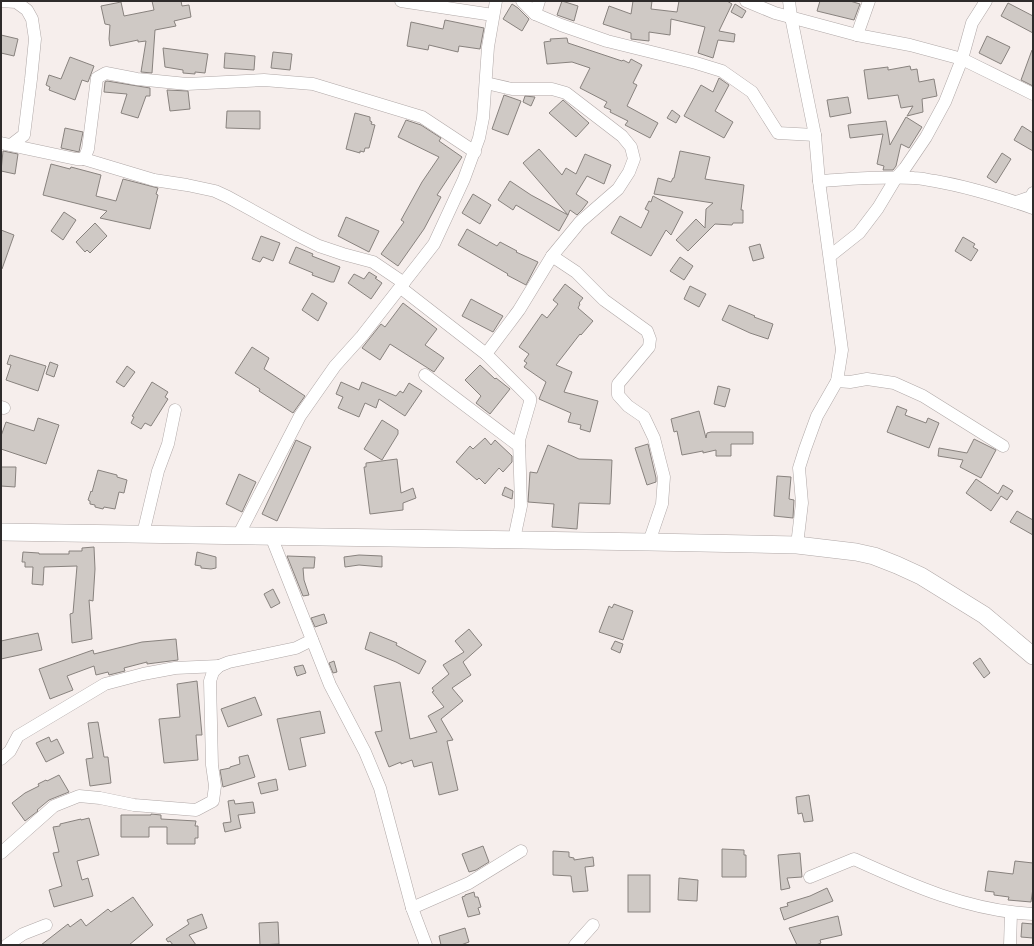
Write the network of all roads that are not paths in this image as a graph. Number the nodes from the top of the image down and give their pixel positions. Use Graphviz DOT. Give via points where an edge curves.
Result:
graph roads {
  1 [pos="1,1"];
  2 [pos="401,1"];
  3 [pos="496,1"];
  4 [pos="522,1"];
  5 [pos="539,1"];
  6 [pos="746,1"];
  7 [pos="789,1"];
  8 [pos="869,1"];
  9 [pos="986,1"];
  10 [pos="535,14"];
  11 [pos="493,15"];
  12 [pos="791,17"];
  13 [pos="857,34"];
  14 [pos="962,59"];
  15 [pos="486,83"];
  16 [pos="1033,94"];
  17 [pos="815,136"];
  18 [pos="6,144"];
  19 [pos="475,152"];
  20 [pos="84,159"];
  21 [pos="896,178"];
  22 [pos="820,181"];
  23 [pos="1033,193"];
  24 [pos="1016,202"];
  25 [pos="1033,208"];
  26 [pos="552,256"];
  27 [pos="830,256"];
  28 [pos="402,285"];
  29 [pos="486,354"];
  30 [pos="426,375"];
  31 [pos="837,381"];
  32 [pos="175,410"];
  33 [pos="519,446"];
  34 [pos="1003,446"];
  35 [pos="1,532"];
  36 [pos="143,534"];
  37 [pos="238,536"];
  38 [pos="271,536"];
  39 [pos="514,539"];
  40 [pos="649,542"];
  41 [pos="797,545"];
  42 [pos="312,640"];
  43 [pos="1033,656"];
  44 [pos="219,666"];
  45 [pos="1,759"];
  46 [pos="521,851"];
  47 [pos="1,853"];
  48 [pos="810,877"];
  49 [pos="412,908"];
  50 [pos="1010,913"];
  51 [pos="1033,914"];
  52 [pos="46,925"];
  53 [pos="593,925"];
  54 [pos="7,945"];
  55 [pos="426,945"];
  56 [pos="574,945"];
  57 [pos="1010,945"];
  1 -- 18 [label="street" via="16,2 27,10 32,19 34,39 24,135"];
  2 -- 11 [label="street"];
  3 -- 11 [label="street"];
  4 -- 10 [label="street"];
  5 -- 10 [label="street"];
  6 -- 12 [label="street"];
  7 -- 12 [label="street"];
  8 -- 13 [label="street"];
  9 -- 14 [label="street" via="972,23"];
  10 -- 17 [label="street" via="607,41 722,71 752,92 778,133"];
  11 -- 15 [label="street"];
  12 -- 13 [label="street"];
  12 -- 17 [label="street"];
  13 -- 14 [label="street"];
  14 -- 16 [label="street"];
  14 -- 21 [label="street" via="945,102 926,137"];
  15 -- 19 [label="street" via="483,118"];
  15 -- 26 [label="street" via="512,89 552,89 566,93 622,136 631,147 634,159 618,189 580,222"];
  17 -- 22 [label="street"];
  18 -- 20 [label="street"];
  19 -- 20 [label="street" via="422,117 312,84 264,80 187,84 106,73 97,78 88,149"];
  19 -- 28 [label="street" via="434,244"];
  20 -- 28 [label="street" via="154,180 215,191 319,246 383,267"];
  21 -- 22 [label="street" via="882,176"];
  21 -- 24 [label="street" via="947,183"];
  21 -- 27 [label="street" via="859,233"];
  22 -- 27 [label="street"];
  23 -- 24 [label="street" via="1031,197"];
  24 -- 25 [label="street"];
  26 -- 29 [label="street" via="519,310"];
  26 -- 40 [label="street" via="576,272 604,300 647,332 650,339 649,347 618,384 618,395 644,418 654,438 664,477 662,504"];
  27 -- 31 [label="street" via="842,350"];
  28 -- 29 [label="street"];
  28 -- 37 [label="street" via="335,366 300,416"];
  29 -- 33 [label="street" via="530,398"];
  30 -- 33 [label="street"];
  31 -- 34 [label="street" via="868,379 894,383 923,396"];
  31 -- 41 [label="street" via="817,416 799,468 802,503"];
  32 -- 36 [label="street"];
  33 -- 39 [label="street" via="521,506"];
  35 -- 36 [label="main road"];
  36 -- 37 [label="main road"];
  37 -- 38 [label="main road"];
  38 -- 39 [label="main road"];
  38 -- 42 [label="street"];
  39 -- 40 [label="main road"];
  40 -- 41 [label="main road"];
  41 -- 43 [label="main road" via="874,556 915,573 984,615"];
  42 -- 44 [label="street" via="296,648"];
  42 -- 49 [label="street" via="330,685 365,752 380,788"];
  44 -- 45 [label="street" via="175,668 105,684 18,736 10,751"];
  44 -- 47 [label="street" via="213,672 210,681 215,786 213,800 196,810 134,805 79,796 54,806"];
  46 -- 49 [label="street" via="469,883"];
  48 -- 50 [label="street" via="854,859 949,899"];
  49 -- 55 [label="street"];
  50 -- 51 [label="street"];
  50 -- 57 [label="street"];
  52 -- 54 [label="street" via="23,934"];
  53 -- 56 [label="street"];
}
